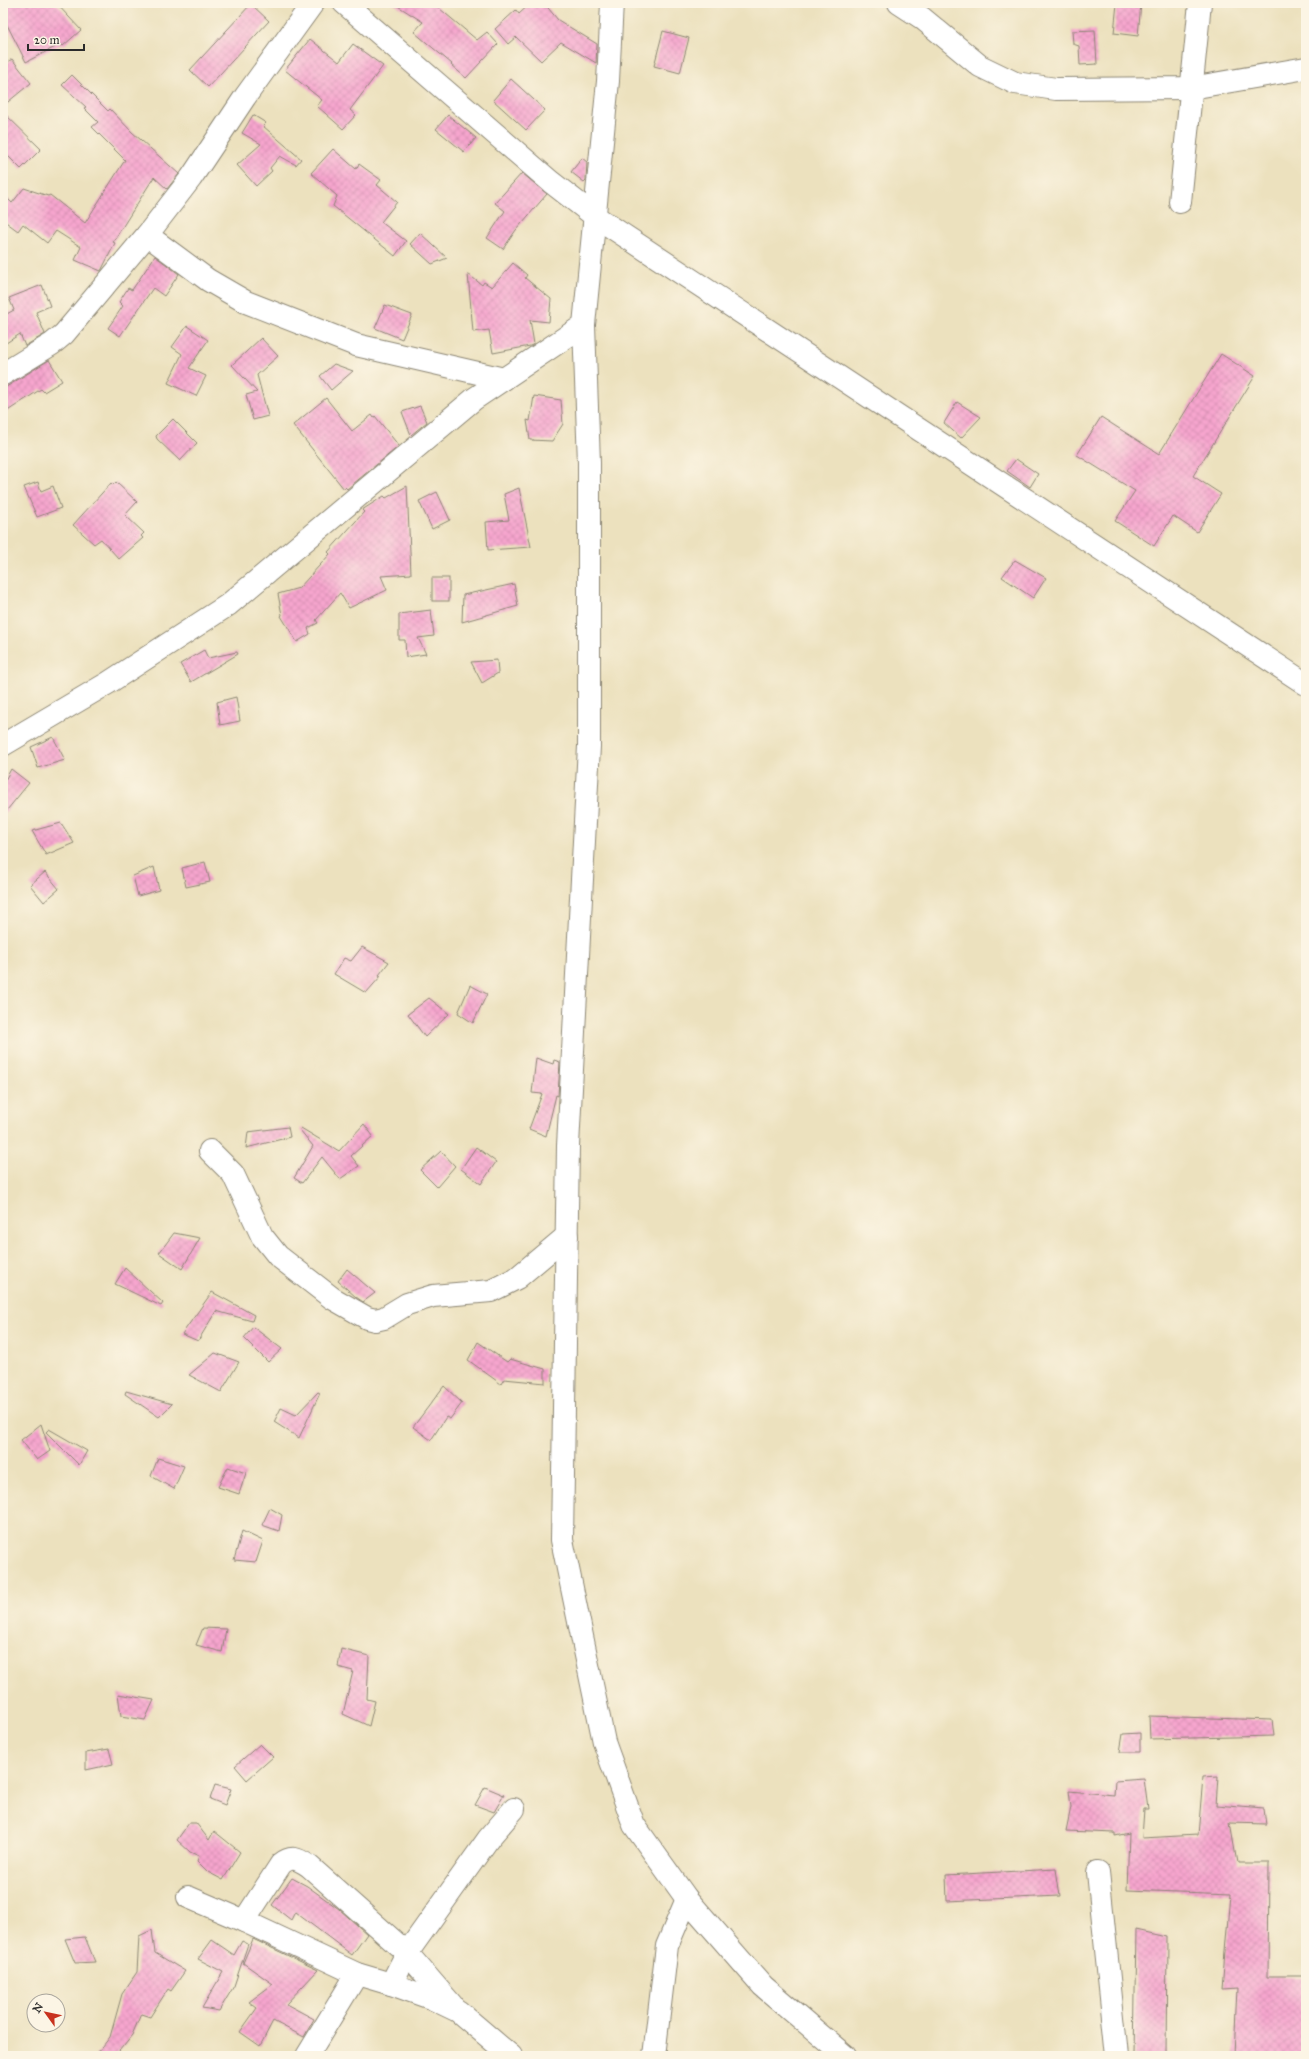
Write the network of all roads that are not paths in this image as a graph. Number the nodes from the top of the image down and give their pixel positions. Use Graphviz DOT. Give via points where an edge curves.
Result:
graph roads {
  1 [pos="313,3"];
  2 [pos="344,3"];
  3 [pos="612,3"];
  4 [pos="899,3"];
  5 [pos="1200,3"];
  6 [pos="1306,68"];
  7 [pos="1191,88"];
  8 [pos="1180,202"];
  9 [pos="596,217"];
  10 [pos="147,235"];
  11 [pos="584,325"];
  12 [pos="3,374"];
  13 [pos="504,379"];
  14 [pos="1306,684"];
  15 [pos="3,746"];
  16 [pos="210,1151"];
  17 [pos="567,1236"];
  18 [pos="514,1809"];
  19 [pos="1098,1872"];
  20 [pos="188,1897"];
  21 [pos="687,1899"];
  22 [pos="244,1921"];
  23 [pos="407,1953"];
  24 [pos="357,1974"];
  25 [pos="391,1984"];
  26 [pos="458,2011"];
  27 [pos="307,2056"];
  28 [pos="511,2056"];
  29 [pos="654,2056"];
  30 [pos="844,2056"];
  31 [pos="1117,2056"];
  1 -- 10 [label="street" via="245,97 191,178"];
  2 -- 9 [label="street" via="551,182"];
  3 -- 9 [label="street"];
  4 -- 7 [label="street" via="922,18 980,66 1015,83 1056,89"];
  5 -- 7 [label="street"];
  6 -- 7 [label="street"];
  7 -- 8 [label="street"];
  9 -- 11 [label="street"];
  9 -- 14 [label="street"];
  10 -- 12 [label="street" via="64,334"];
  10 -- 13 [label="street" via="208,280 246,302 356,345"];
  11 -- 13 [label="street"];
  11 -- 17 [label="street" via="589,463 589,746 568,1146"];
  13 -- 15 [label="street" via="474,399 228,605 108,683"];
  16 -- 17 [label="street" via="233,1174 262,1236 278,1256 332,1298 375,1320 384,1318 407,1304 433,1296 491,1291 517,1278"];
  17 -- 21 [label="street" via="562,1540 604,1742 634,1826"];
  18 -- 23 [label="street" via="489,1838"];
  19 -- 31 [label="street"];
  20 -- 22 [label="street"];
  21 -- 29 [label="street" via="667,1946"];
  21 -- 30 [label="street" via="763,1986"];
  22 -- 23 [label="street" via="281,1864 288,1858 297,1858"];
  22 -- 24 [label="street"];
  23 -- 25 [label="street"];
  23 -- 26 [label="street"];
  24 -- 25 [label="street"];
  24 -- 27 [label="street"];
  25 -- 26 [label="street" via="433,1998"];
  26 -- 28 [label="street"];
}
